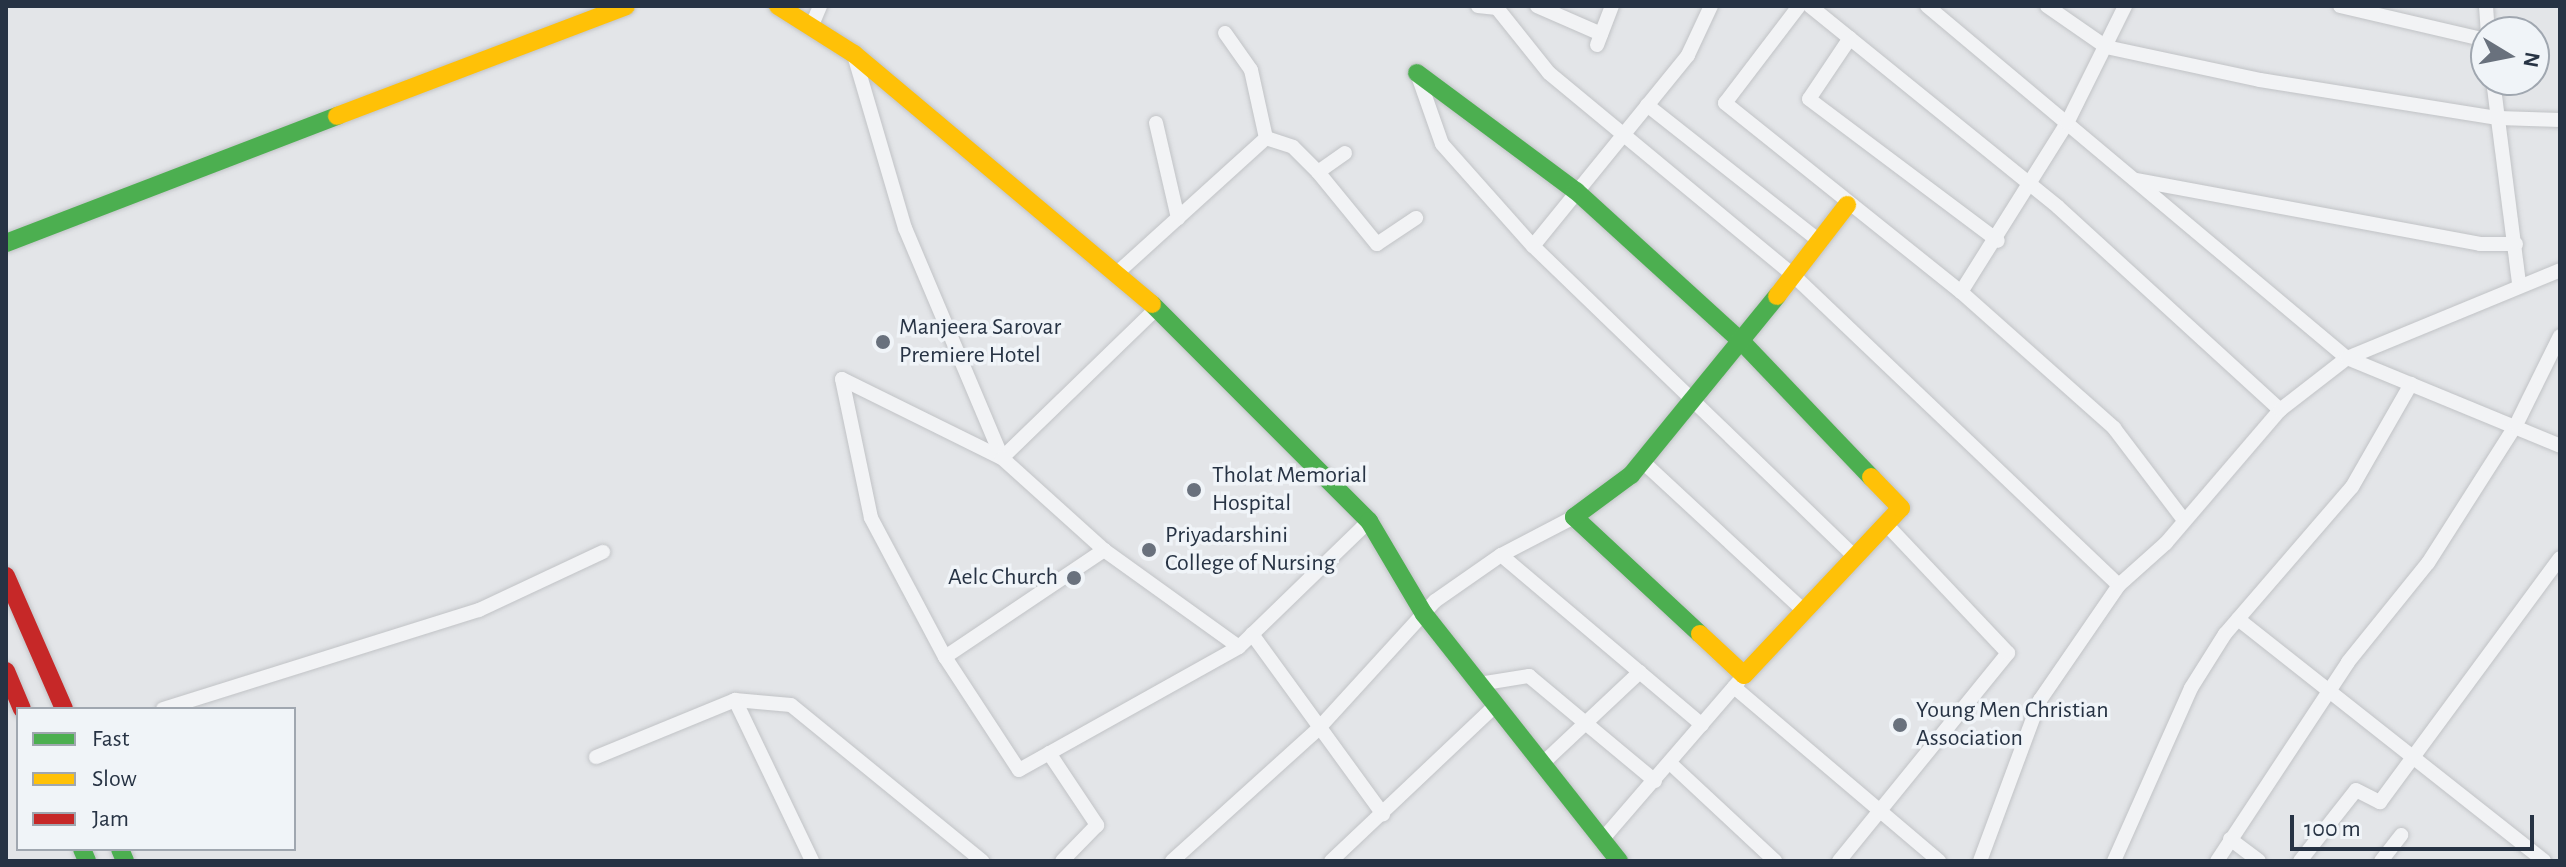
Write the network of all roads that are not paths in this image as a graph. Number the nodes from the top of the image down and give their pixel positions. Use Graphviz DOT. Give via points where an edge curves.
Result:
graph roads {
  1 [pos="626,6"];
  2 [pos="778,6"];
  3 [pos="820,6"];
  4 [pos="1478,6"];
  5 [pos="1537,6"];
  6 [pos="1612,6"];
  7 [pos="1711,6"];
  8 [pos="1799,6"];
  9 [pos="1810,6"];
  10 [pos="1927,6"];
  11 [pos="2047,6"];
  12 [pos="2125,6"];
  13 [pos="2340,6"];
  14 [pos="1497,7"];
  15 [pos="812,25"];
  16 [pos="1225,33"];
  17 [pos="2470,36"];
  18 [pos="1850,38"];
  19 [pos="2106,47"];
  20 [pos="854,54"];
  21 [pos="1417,73"];
  22 [pos="2495,96"];
  23 [pos="1647,105"];
  24 [pos="2498,118"];
  25 [pos="2560,120"];
  26 [pos="1156,123"];
  27 [pos="2067,123"];
  28 [pos="1626,131"];
  29 [pos="1266,138"];
  30 [pos="1345,153"];
  31 [pos="1318,172"];
  32 [pos="2135,180"];
  33 [pos="2030,185"];
  34 [pos="1576,191"];
  35 [pos="1847,205"];
  36 [pos="1178,218"];
  37 [pos="1416,218"];
  38 [pos="1818,240"];
  39 [pos="1998,241"];
  40 [pos="6,243"];
  41 [pos="2516,244"];
  42 [pos="1533,246"];
  43 [pos="2560,270"];
  44 [pos="1116,274"];
  45 [pos="1792,274"];
  46 [pos="2519,283"];
  47 [pos="1961,292"];
  48 [pos="1157,308"];
  49 [pos="2560,336"];
  50 [pos="1742,342"];
  51 [pos="2347,358"];
  52 [pos="2411,384"];
  53 [pos="1694,396"];
  54 [pos="2280,410"];
  55 [pos="2516,425"];
  56 [pos="2560,446"];
  57 [pos="1002,458"];
  58 [pos="1642,461"];
  59 [pos="1574,517"];
  60 [pos="2183,519"];
  61 [pos="1369,521"];
  62 [pos="1886,524"];
  63 [pos="1104,550"];
  64 [pos="603,552"];
  65 [pos="1501,555"];
  66 [pos="1855,557"];
  67 [pos="2560,558"];
  68 [pos="6,576"];
  69 [pos="2119,585"];
  70 [pos="1804,611"];
  71 [pos="1424,614"];
  72 [pos="2238,619"];
  73 [pos="1252,634"];
  74 [pos="1239,647"];
  75 [pos="945,657"];
  76 [pos="6,671"];
  77 [pos="1640,672"];
  78 [pos="1739,681"];
  79 [pos="1479,684"];
  80 [pos="2329,690"];
  81 [pos="735,700"];
  82 [pos="1496,705"];
  83 [pos="21,707"];
  84 [pos="63,707"];
  85 [pos="169,707"];
  86 [pos="1586,723"];
  87 [pos="1702,725"];
  88 [pos="1319,728"];
  89 [pos="1049,753"];
  90 [pos="2420,756"];
  91 [pos="596,757"];
  92 [pos="1543,763"];
  93 [pos="1670,763"];
  94 [pos="1655,781"];
  95 [pos="1383,814"];
  96 [pos="1880,815"];
  97 [pos="2401,835"];
  98 [pos="2230,839"];
  99 [pos="1601,841"];
  100 [pos="812,861"];
  101 [pos="982,861"];
  102 [pos="1062,861"];
  103 [pos="1172,861"];
  104 [pos="1331,861"];
  105 [pos="1619,861"];
  106 [pos="1775,861"];
  107 [pos="1839,861"];
  108 [pos="1939,861"];
  109 [pos="1980,861"];
  110 [pos="2114,861"];
  111 [pos="2217,861"];
  112 [pos="2259,861"];
  113 [pos="2300,861"];
  114 [pos="2381,861"];
  115 [pos="2544,861"];
  1 -- 40 [label="street"];
  2 -- 15 [label="street"];
  3 -- 15 [label="street"];
  4 -- 14 [label="street"];
  5 -- 6 [label="street" via="1599,39"];
  7 -- 23 [label="street" via="1688,55"];
  8 -- 35 [label="street" via="1725,103"];
  9 -- 18 [label="street"];
  10 -- 27 [label="street"];
  11 -- 19 [label="street"];
  12 -- 19 [label="street"];
  13 -- 17 [label="street"];
  14 -- 28 [label="street" via="1549,73"];
  15 -- 20 [label="street"];
  16 -- 29 [label="street" via="1251,70"];
  18 -- 33 [label="street"];
  18 -- 39 [label="street" via="1809,99"];
  19 -- 24 [label="street"];
  19 -- 27 [label="street"];
  20 -- 44 [label="street"];
  20 -- 57 [label="street" via="905,228"];
  21 -- 34 [label="street"];
  21 -- 42 [label="street" via="1442,144"];
  22 -- 24 [label="street"];
  23 -- 28 [label="street"];
  23 -- 38 [label="street"];
  24 -- 25 [label="street"];
  24 -- 41 [label="street"];
  26 -- 36 [label="street"];
  27 -- 32 [label="street"];
  27 -- 33 [label="street"];
  28 -- 34 [label="street"];
  28 -- 45 [label="street"];
  29 -- 31 [label="street" via="1293,147"];
  29 -- 36 [label="street"];
  30 -- 31 [label="street"];
  31 -- 37 [label="street" via="1377,244"];
  32 -- 41 [label="street" via="2480,244"];
  32 -- 51 [label="street"];
  33 -- 39 [label="street"];
  33 -- 54 [label="street"];
  34 -- 42 [label="street"];
  34 -- 50 [label="street"];
  35 -- 38 [label="street"];
  35 -- 47 [label="street"];
  36 -- 44 [label="street"];
  38 -- 45 [label="street"];
  39 -- 47 [label="street"];
  41 -- 46 [label="street"];
  42 -- 53 [label="street"];
  43 -- 46 [label="street"];
  44 -- 48 [label="street"];
  45 -- 50 [label="street"];
  45 -- 69 [label="street"];
  46 -- 51 [label="street"];
  47 -- 60 [label="street" via="2114,428"];
  48 -- 57 [label="street"];
  48 -- 61 [label="street"];
  49 -- 55 [label="street"];
  50 -- 53 [label="street"];
  50 -- 62 [label="street" via="1901,508"];
  51 -- 52 [label="street"];
  51 -- 54 [label="street"];
  52 -- 55 [label="street"];
  52 -- 72 [label="street" via="2352,487"];
  53 -- 58 [label="street"];
  53 -- 66 [label="street"];
  54 -- 60 [label="street"];
  55 -- 56 [label="street"];
  55 -- 80 [label="street" via="2428,563"];
  57 -- 63 [label="street"];
  57 -- 75 [label="street" via="842,379 871,518"];
  58 -- 59 [label="street"];
  58 -- 70 [label="street"];
  59 -- 65 [label="street"];
  59 -- 78 [label="street"];
  60 -- 69 [label="street"];
  61 -- 71 [label="street"];
  61 -- 73 [label="street"];
  62 -- 66 [label="street"];
  62 -- 96 [label="street" via="2008,653"];
  63 -- 74 [label="street"];
  63 -- 75 [label="street"];
  64 -- 85 [label="street" via="479,610"];
  65 -- 71 [label="street"];
  65 -- 77 [label="street"];
  66 -- 70 [label="street"];
  67 -- 90 [label="street"];
  68 -- 84 [label="street"];
  69 -- 109 [label="street" via="2040,700"];
  70 -- 78 [label="street"];
  71 -- 79 [label="street"];
  71 -- 88 [label="street"];
  72 -- 80 [label="street"];
  72 -- 110 [label="street" via="2191,688"];
  73 -- 74 [label="street"];
  73 -- 88 [label="street"];
  74 -- 89 [label="street"];
  75 -- 89 [label="street" via="1019,770"];
  76 -- 83 [label="street"];
  77 -- 86 [label="street"];
  77 -- 87 [label="street"];
  78 -- 87 [label="street"];
  78 -- 96 [label="street"];
  79 -- 82 [label="street"];
  79 -- 86 [label="street" via="1529,676"];
  80 -- 90 [label="street"];
  80 -- 98 [label="street"];
  81 -- 91 [label="street"];
  81 -- 100 [label="street"];
  81 -- 101 [label="street" via="791,705"];
  82 -- 92 [label="street"];
  82 -- 95 [label="street"];
  86 -- 92 [label="street"];
  86 -- 94 [label="street"];
  87 -- 93 [label="street"];
  88 -- 95 [label="street"];
  88 -- 103 [label="street"];
  89 -- 102 [label="street" via="1097,825"];
  90 -- 113 [label="street" via="2380,802 2356,790"];
  90 -- 115 [label="street"];
  92 -- 99 [label="street"];
  93 -- 94 [label="street"];
  93 -- 106 [label="street"];
  94 -- 99 [label="street"];
  95 -- 104 [label="street"];
  96 -- 107 [label="street"];
  96 -- 108 [label="street"];
  97 -- 114 [label="street"];
  98 -- 111 [label="street"];
  98 -- 112 [label="street"];
  99 -- 105 [label="street"];
}
